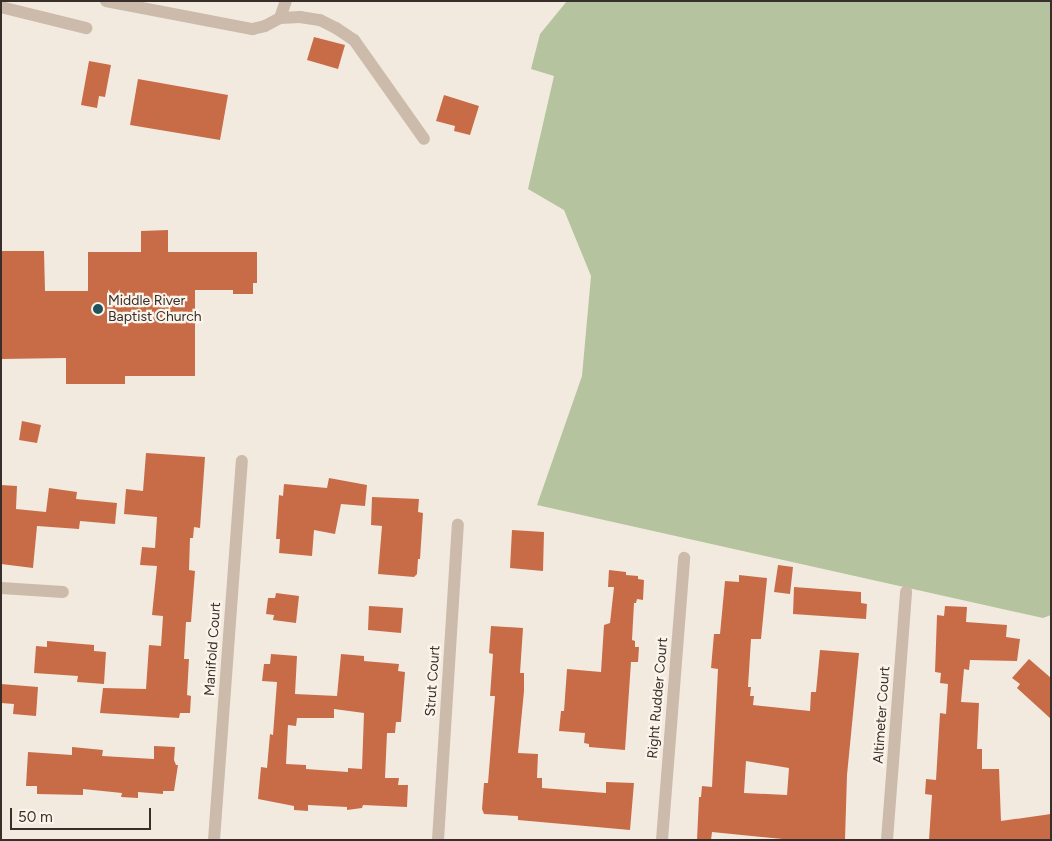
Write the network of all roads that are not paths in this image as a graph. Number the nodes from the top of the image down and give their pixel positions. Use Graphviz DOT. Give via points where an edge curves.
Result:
graph roads {
  1 [pos="106,1"];
  2 [pos="286,1"];
  3 [pos="1,7"];
  4 [pos="280,18"];
  5 [pos="86,28"];
  6 [pos="424,139"];
  7 [pos="242,461"];
  8 [pos="458,525"];
  9 [pos="684,558"];
  10 [pos="1,588"];
  11 [pos="63,592"];
  12 [pos="906,592"];
  13 [pos="214,840"];
  14 [pos="438,840"];
  15 [pos="662,840"];
  16 [pos="887,840"];
  1 -- 4 [label="street" via="252,28"];
  2 -- 4 [label="street"];
  3 -- 5 [label="street"];
  4 -- 6 [label="street" via="320,20 354,40"];
  7 -- 13 [label="street, Manifold Court"];
  8 -- 14 [label="street, Strut Court"];
  9 -- 15 [label="street, Right Rudder Court"];
  10 -- 11 [label="street"];
  12 -- 16 [label="street, Altimeter Court"];
}
